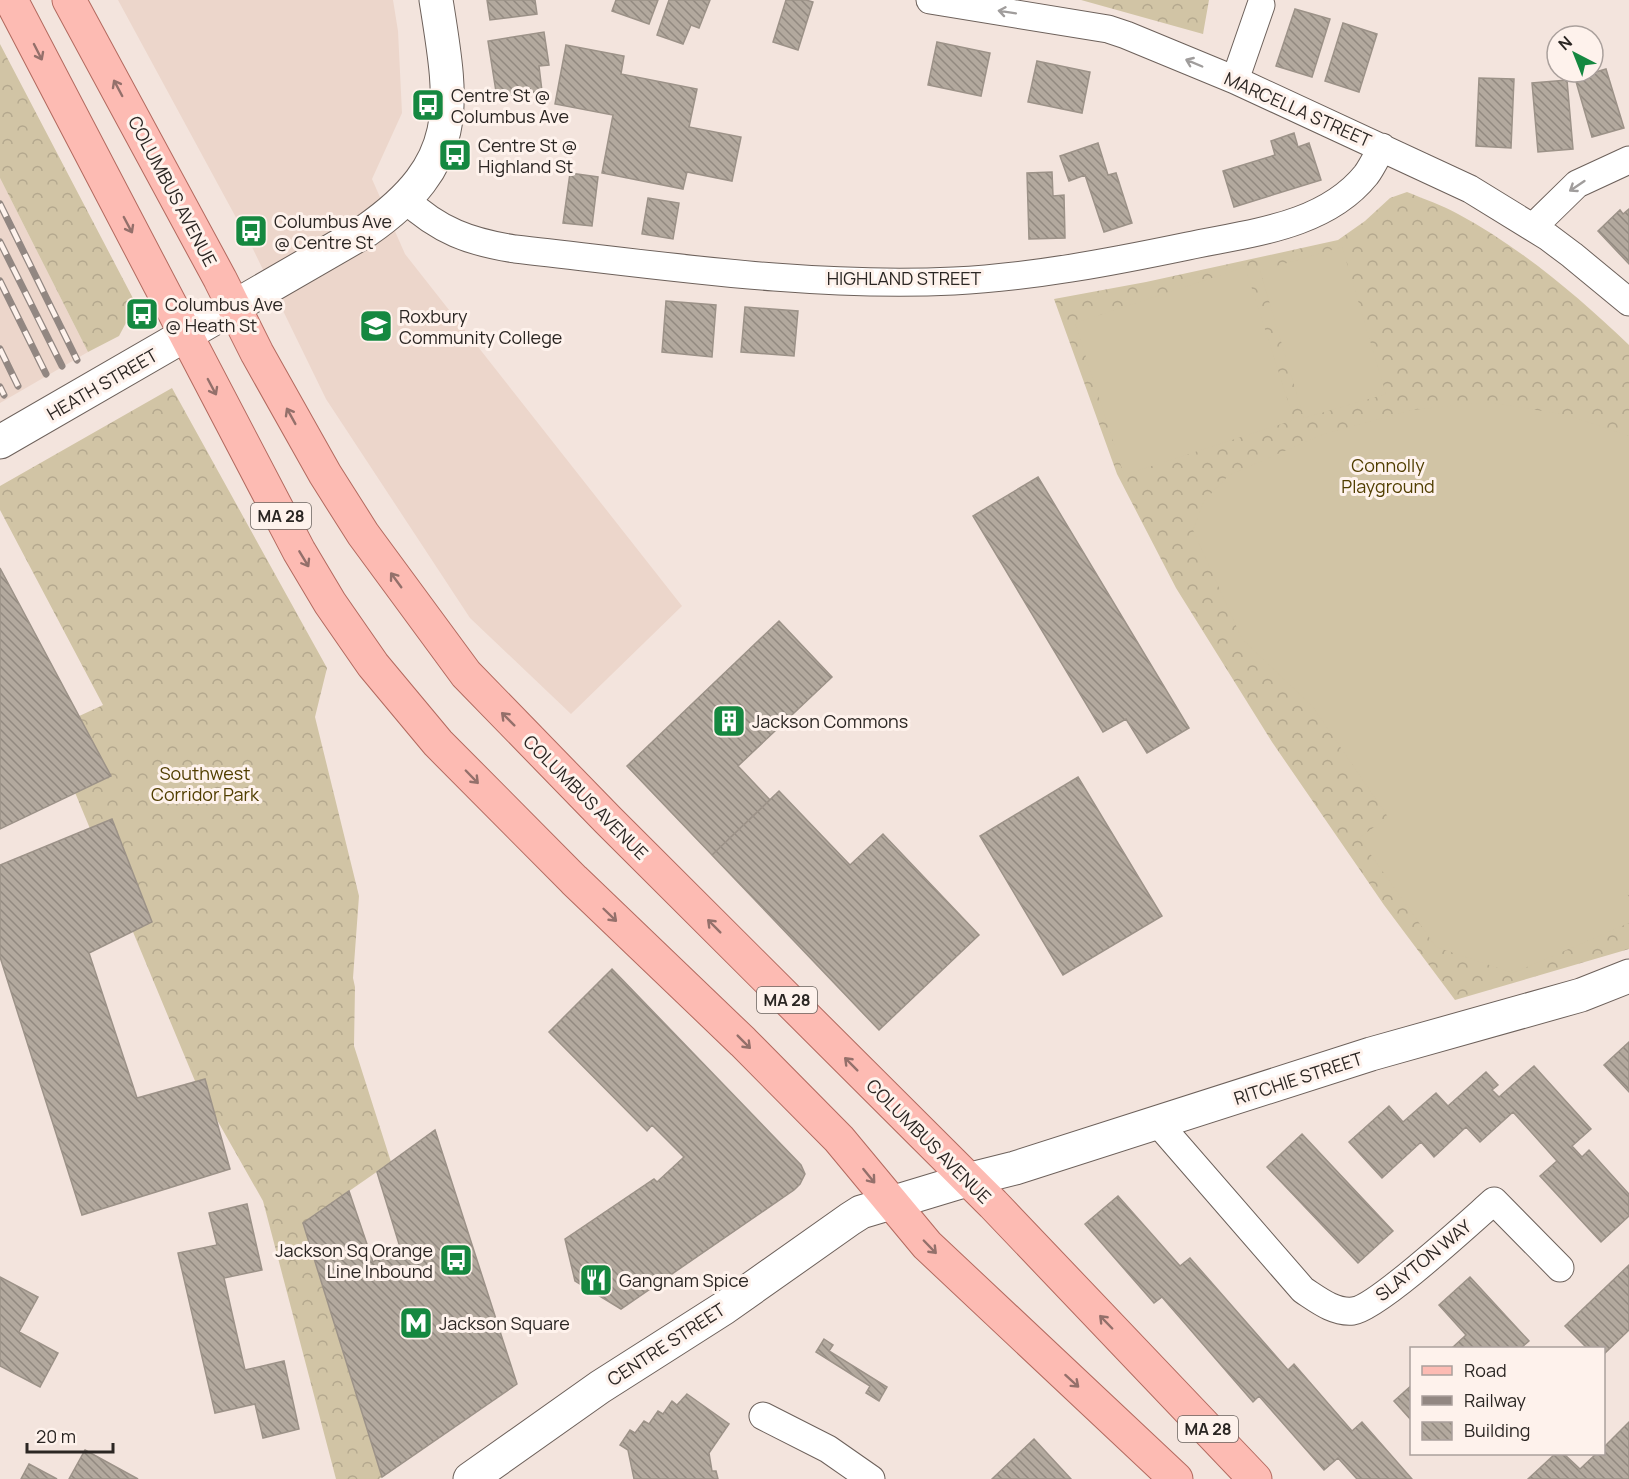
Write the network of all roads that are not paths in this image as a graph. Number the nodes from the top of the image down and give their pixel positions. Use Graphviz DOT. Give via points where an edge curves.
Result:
graph roads {
  1 [pos="11,0"];
  2 [pos="69,0"];
  3 [pos="436,0"];
  4 [pos="930,0"];
  5 [pos="1261,5"];
  6 [pos="1235,80"];
  7 [pos="1382,147"];
  8 [pos="1629,160"];
  9 [pos="405,199"];
  10 [pos="1533,227"];
  11 [pos="1629,302"];
  12 [pos="234,307"];
  13 [pos="185,336"];
  14 [pos="0,442"];
  15 [pos="1629,976"];
  16 [pos="1157,1122"];
  17 [pos="967,1180"];
  18 [pos="891,1203"];
  19 [pos="1560,1268"];
  20 [pos="763,1416"];
  21 [pos="470,1479"];
  22 [pos="871,1479"];
  23 [pos="1176,1479"];
  24 [pos="1255,1479"];
  1 -- 13 [label="main road, MA 28, one-way"];
  12 -- 2 [label="main road, COLUMBUS AVENUE / MA 28, one-way"];
  3 -- 9 [label="main road" via="446,74 446,124 432,164"];
  6 -- 4 [label="street, MARCELLA STREET, one-way" via="1108,29"];
  5 -- 6 [label="street"];
  6 -- 7 [label="street, MARCELLA STREET"];
  7 -- 9 [label="street, HIGHLAND STREET" via="1366,174 1343,196 1316,214 1278,226 1092,264 955,281 770,275 515,249 453,233"];
  7 -- 10 [label="street, MARCELLA STREET" via="1470,189"];
  8 -- 10 [label="street, one-way" via="1577,183"];
  9 -- 12 [label="main road" via="366,230"];
  10 -- 11 [label="street, MARCELLA STREET"];
  12 -- 13 [label="main road, HEATH STREET"];
  17 -- 12 [label="main road, COLUMBUS AVENUE / MA 28, one-way" via="466,674 343,503 300,432"];
  13 -- 14 [label="main road, HEATH STREET"];
  13 -- 18 [label="main road, MA 28, one-way" via="299,551 330,603 391,688 438,742 566,872 839,1139"];
  15 -- 16 [label="main road, RITCHIE STREET" via="1581,995 1371,1054"];
  16 -- 17 [label="main road, RITCHIE STREET"];
  16 -- 19 [label="street, SLAYTON WAY" via="1303,1290 1330,1307 1362,1309 1494,1201"];
  17 -- 18 [label="main road, CENTRE STREET"];
  24 -- 17 [label="main road, COLUMBUS AVENUE / MA 28, one-way"];
  18 -- 21 [label="main road, CENTRE STREET" via="849,1219"];
  18 -- 23 [label="main road, MA 28, one-way" via="927,1245"];
  20 -- 22 [label="street" via="828,1449"];
}
